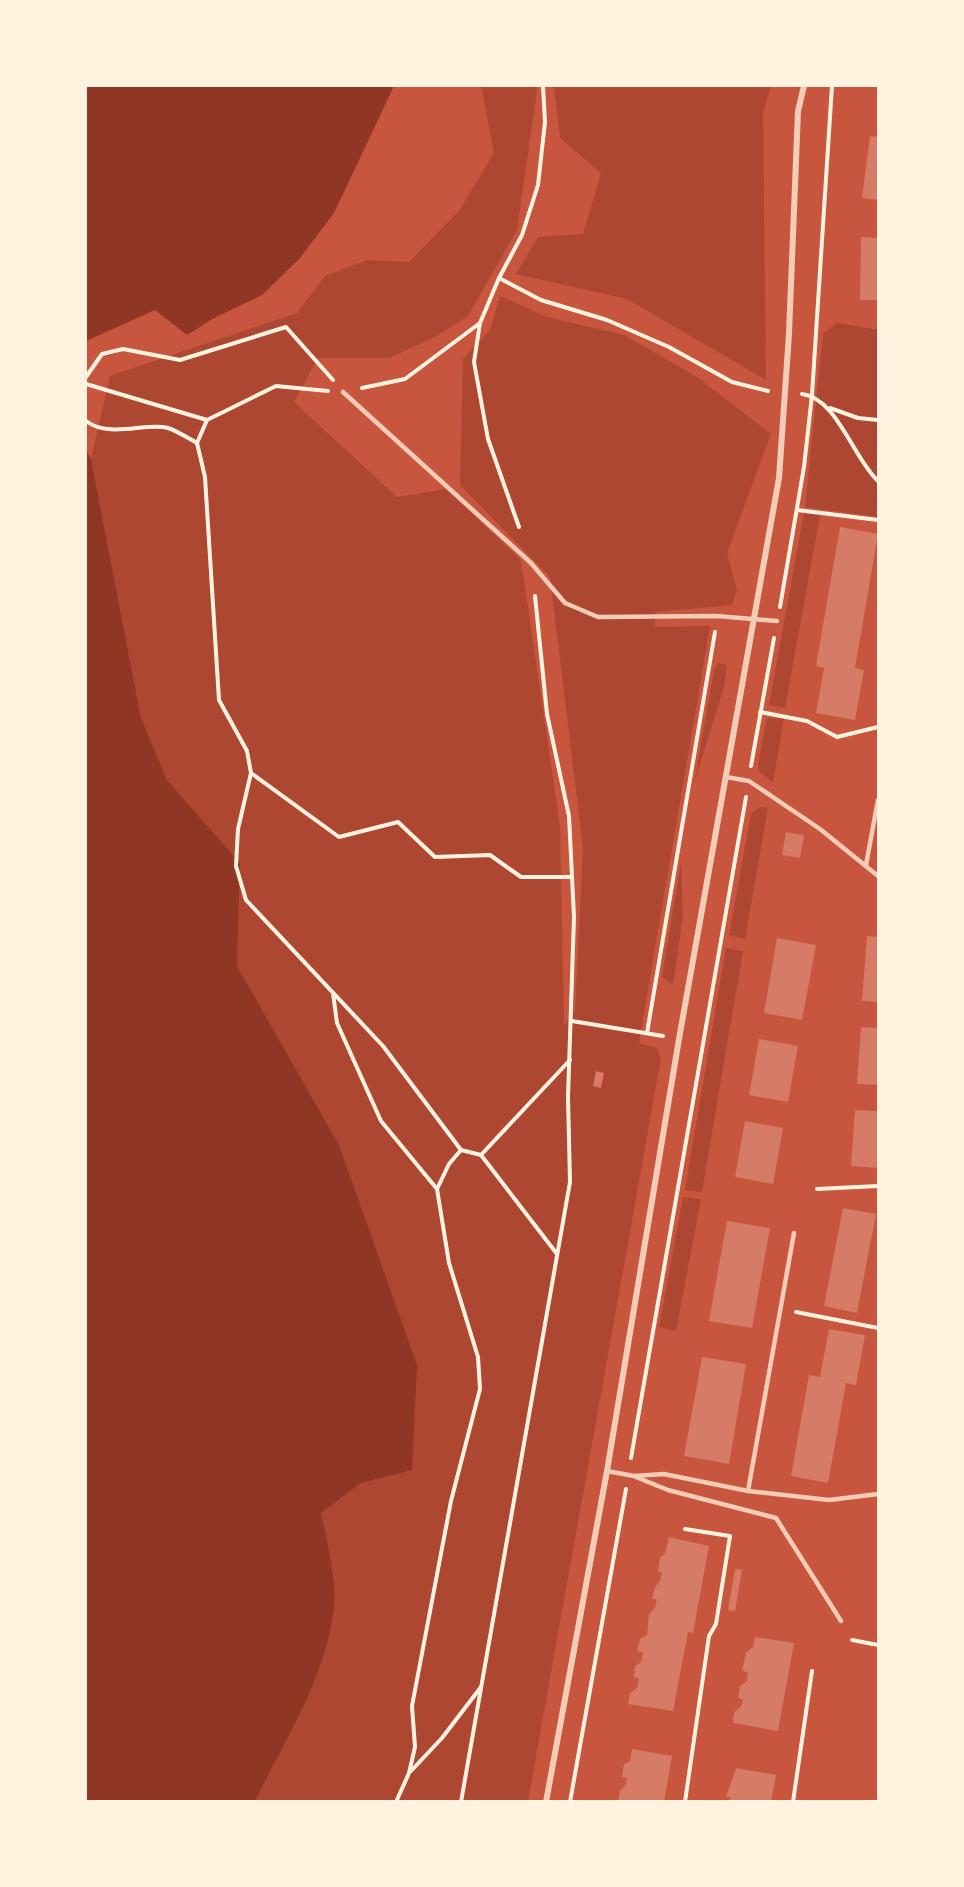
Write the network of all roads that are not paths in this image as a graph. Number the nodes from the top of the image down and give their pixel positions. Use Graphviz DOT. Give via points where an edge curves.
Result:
graph roads {
  1 [pos="804,86"];
  2 [pos="343,392"];
  3 [pos="753,618"];
  4 [pos="777,621"];
  5 [pos="726,777"];
  6 [pos="879,800"];
  7 [pos="866,865"];
  8 [pos="879,876"];
  9 [pos="794,1233"];
  10 [pos="607,1471"];
  11 [pos="631,1476"];
  12 [pos="747,1491"];
  13 [pos="879,1494"];
  14 [pos="841,1621"];
  15 [pos="546,1802"];
  1 -- 3 [label="street" via="798,111 787,369 778,478"];
  2 -- 3 [label="lane" via="531,563 565,603 598,617"];
  3 -- 4 [label="lane"];
  3 -- 5 [label="street"];
  5 -- 7 [label="lane" via="749,781"];
  5 -- 10 [label="street"];
  6 -- 7 [label="lane"];
  7 -- 8 [label="lane"];
  9 -- 12 [label="lane"];
  10 -- 11 [label="lane"];
  10 -- 15 [label="street"];
  11 -- 12 [label="lane" via="664,1474"];
  11 -- 14 [label="lane" via="668,1490 776,1518"];
  12 -- 13 [label="lane" via="829,1500"];
}
